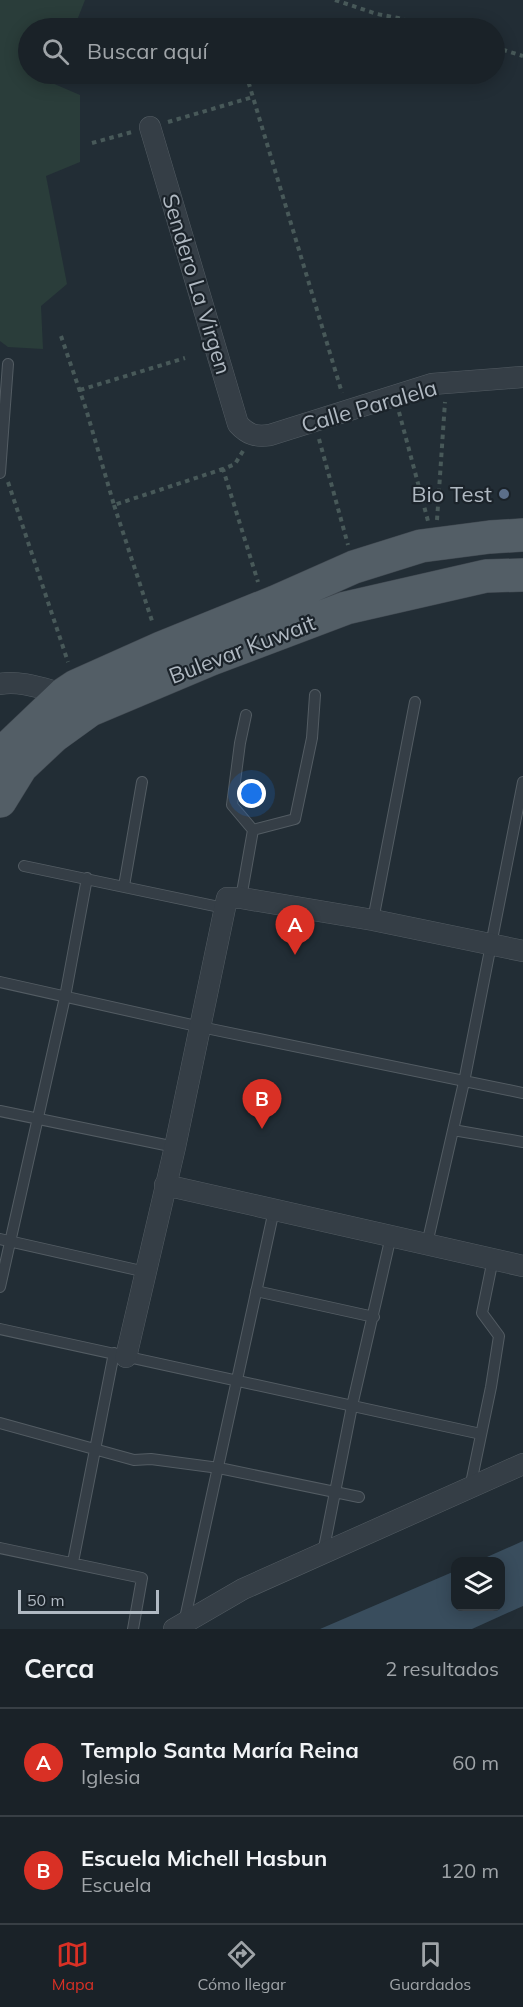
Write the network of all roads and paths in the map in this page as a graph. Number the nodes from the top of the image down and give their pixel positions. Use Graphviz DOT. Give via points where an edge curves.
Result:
graph roads {
  1 [pos="335,0"];
  2 [pos="356,0"];
  3 [pos="354,6"];
  4 [pos="398,18"];
  5 [pos="505,50"];
  6 [pos="523,56"];
  7 [pos="249,84"];
  8 [pos="253,97"];
  9 [pos="150,127"];
  10 [pos="92,143"];
  11 [pos="61,336"];
  12 [pos="185,358"];
  13 [pos="8,364"];
  14 [pos="523,377"];
  15 [pos="447,383"];
  16 [pos="80,390"];
  17 [pos="395,396"];
  18 [pos="347,411"];
  19 [pos="314,421"];
  20 [pos="252,435"];
  21 [pos="223,469"];
  22 [pos="0,472"];
  23 [pos="114,505"];
  24 [pos="523,535"];
  25 [pos="435,544"];
  26 [pos="523,560"];
  27 [pos="354,567"];
  28 [pos="523,575"];
  29 [pos="417,582"];
  30 [pos="523,589"];
  31 [pos="270,604"];
  32 [pos="161,648"];
  33 [pos="0,684"];
  34 [pos="70,690"];
  35 [pos="315,695"];
  36 [pos="415,702"];
  37 [pos="246,715"];
  38 [pos="0,745"];
  39 [pos="142,782"];
  40 [pos="523,782"];
  41 [pos="0,801"];
  42 [pos="521,802"];
  43 [pos="253,830"];
  44 [pos="24,866"];
  45 [pos="87,878"];
  46 [pos="124,886"];
  47 [pos="233,903"];
  48 [pos="373,920"];
  49 [pos="492,945"];
  50 [pos="523,951"];
  51 [pos="0,982"];
  52 [pos="65,997"];
  53 [pos="201,1027"];
  54 [pos="464,1082"];
  55 [pos="523,1094"];
  56 [pos="0,1112"];
  57 [pos="38,1119"];
  58 [pos="453,1130"];
  59 [pos="523,1142"];
  60 [pos="175,1147"];
  61 [pos="165,1185"];
  62 [pos="274,1210"];
  63 [pos="391,1236"];
  64 [pos="5,1240"];
  65 [pos="427,1244"];
  66 [pos="494,1259"];
  67 [pos="523,1266"];
  68 [pos="146,1272"];
  69 [pos="0,1287"];
  70 [pos="256,1291"];
  71 [pos="374,1317"];
  72 [pos="0,1329"];
  73 [pos="120,1355"];
  74 [pos="236,1379"];
  75 [pos="352,1406"];
  76 [pos="0,1423"];
  77 [pos="481,1434"];
  78 [pos="95,1449"];
  79 [pos="523,1464"];
  80 [pos="219,1468"];
  81 [pos="470,1488"];
  82 [pos="334,1492"];
  83 [pos="359,1497"];
  84 [pos="0,1548"];
  85 [pos="322,1555"];
  86 [pos="73,1562"];
  87 [pos="179,1626"];
  88 [pos="133,1629"];
  1 -- 3 [label="path"];
  2 -- 3 [label="path"];
  3 -- 4 [label="path"];
  5 -- 6 [label="path"];
  7 -- 8 [label="path"];
  8 -- 9 [label="path"];
  8 -- 18 [label="path"];
  9 -- 10 [label="path"];
  9 -- 20 [label="street, Sendero La Virgen" via="238,424"];
  11 -- 16 [label="path"];
  12 -- 16 [label="path"];
  13 -- 22 [label="lane"];
  14 -- 15 [label="street, Calle Paralela"];
  15 -- 17 [label="street, Calle Paralela"];
  15 -- 25 [label="path"];
  16 -- 23 [label="path"];
  17 -- 18 [label="street, Calle Paralela"];
  17 -- 25 [label="path"];
  18 -- 19 [label="street, Calle Paralela"];
  19 -- 20 [label="street, Calle Paralela" via="270,435"];
  19 -- 27 [label="path"];
  20 -- 21 [label="path" via="235,464"];
  21 -- 23 [label="path"];
  21 -- 31 [label="path"];
  22 -- 34 [label="path" via="11,485"];
  23 -- 32 [label="path"];
  24 -- 25 [label="main road, Bulevar Kuwait"];
  25 -- 27 [label="main road, Bulevar Kuwait"];
  26 -- 29 [label="main road" via="457,564"];
  27 -- 31 [label="main road, Bulevar Kuwait"];
  28 -- 29 [label="main road, Bulevar Kuwait"];
  29 -- 30 [label="main road"];
  29 -- 31 [label="main road"];
  29 -- 41 [label="main road, Bulevar Kuwait" via="211,659 90,710 21,767"];
  31 -- 32 [label="main road, Bulevar Kuwait"];
  32 -- 34 [label="main road, Bulevar Kuwait"];
  33 -- 34 [label="street"];
  34 -- 38 [label="main road, Bulevar Kuwait"];
  35 -- 43 [label="lane" via="312,738 295,819"];
  36 -- 48 [label="lane"];
  37 -- 43 [label="lane" via="232,805"];
  39 -- 46 [label="lane"];
  40 -- 42 [label="lane"];
  42 -- 49 [label="lane"];
  43 -- 47 [label="lane"];
  44 -- 45 [label="lane"];
  45 -- 46 [label="lane"];
  45 -- 52 [label="lane"];
  46 -- 47 [label="lane"];
  47 -- 48 [label="street"];
  47 -- 53 [label="street"];
  48 -- 49 [label="street"];
  49 -- 50 [label="street"];
  49 -- 54 [label="lane"];
  51 -- 52 [label="lane"];
  52 -- 53 [label="lane"];
  52 -- 57 [label="lane"];
  53 -- 54 [label="lane"];
  53 -- 60 [label="street"];
  54 -- 55 [label="lane"];
  54 -- 58 [label="lane"];
  56 -- 57 [label="lane"];
  57 -- 60 [label="lane"];
  57 -- 64 [label="lane"];
  58 -- 59 [label="lane"];
  58 -- 65 [label="lane"];
  60 -- 61 [label="street"];
  61 -- 62 [label="street"];
  61 -- 68 [label="street"];
  62 -- 63 [label="street"];
  62 -- 70 [label="lane"];
  63 -- 65 [label="street"];
  63 -- 71 [label="lane"];
  64 -- 68 [label="lane"];
  64 -- 69 [label="lane"];
  65 -- 66 [label="street"];
  66 -- 67 [label="street"];
  66 -- 77 [label="lane" via="482,1313 499,1336"];
  68 -- 73 [label="street"];
  70 -- 71 [label="lane"];
  70 -- 74 [label="lane"];
  71 -- 75 [label="lane"];
  72 -- 73 [label="lane"];
  73 -- 74 [label="lane"];
  73 -- 78 [label="lane"];
  74 -- 75 [label="lane"];
  74 -- 80 [label="lane"];
  75 -- 77 [label="lane"];
  75 -- 82 [label="lane"];
  76 -- 78 [label="lane"];
  77 -- 81 [label="lane"];
  78 -- 80 [label="lane" via="134,1460"];
  78 -- 86 [label="lane"];
  79 -- 81 [label="street"];
  80 -- 82 [label="lane"];
  80 -- 87 [label="lane"];
  81 -- 85 [label="street"];
  82 -- 83 [label="lane"];
  82 -- 85 [label="lane"];
  84 -- 86 [label="lane"];
  85 -- 87 [label="street" via="243,1589"];
  86 -- 88 [label="lane" via="142,1578"];
}
